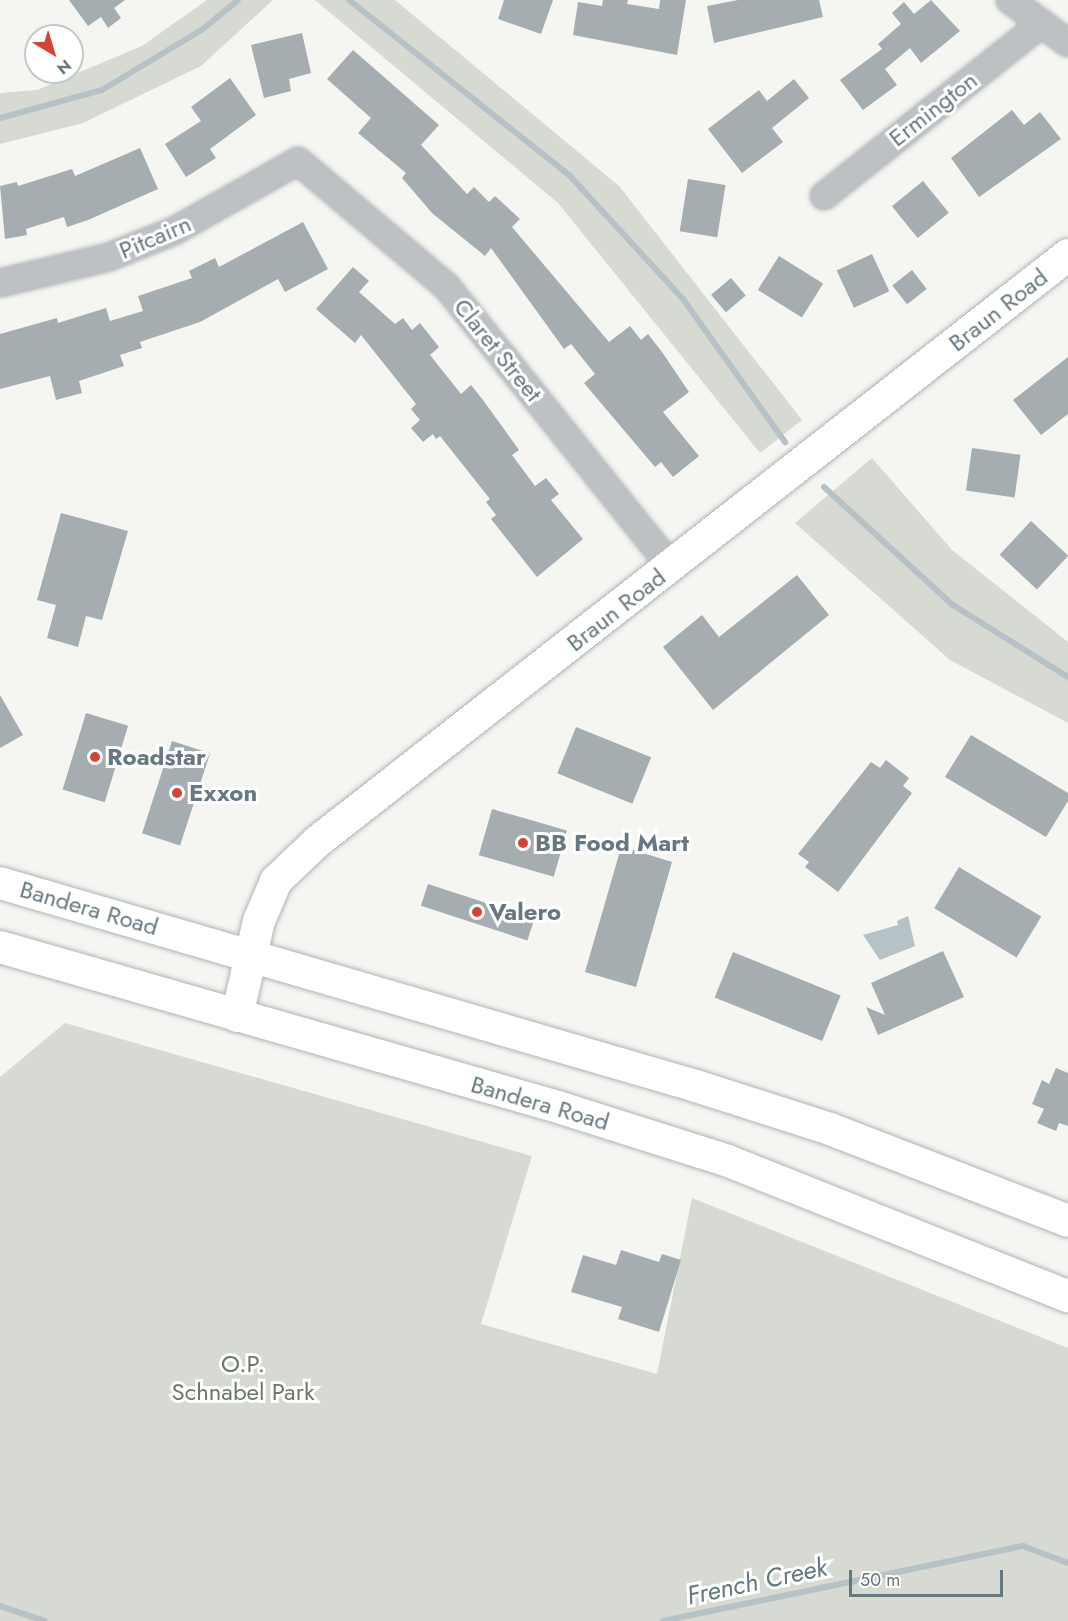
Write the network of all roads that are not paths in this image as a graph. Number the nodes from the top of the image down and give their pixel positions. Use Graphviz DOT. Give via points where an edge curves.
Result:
graph roads {
  1 [pos="1010,0"];
  2 [pos="1042,23"];
  3 [pos="1068,43"];
  4 [pos="298,161"];
  5 [pos="824,196"];
  6 [pos="1068,255"];
  7 [pos="0,283"];
  8 [pos="671,567"];
  9 [pos="0,883"];
  10 [pos="0,947"];
  11 [pos="251,956"];
  12 [pos="237,1016"];
  13 [pos="1068,1221"];
  14 [pos="1068,1296"];
  1 -- 2 [label="street"];
  2 -- 3 [label="street"];
  2 -- 5 [label="street, Ermington"];
  4 -- 7 [label="street, Pitcairn" via="174,231 110,257"];
  4 -- 8 [label="street, Claret Street" via="447,287"];
  6 -- 8 [label="main road, Braun Road"];
  8 -- 11 [label="main road, Braun Road" via="318,841 276,881"];
  9 -- 11 [label="main road, Bandera Road"];
  10 -- 12 [label="main road, Bandera Road"];
  11 -- 12 [label="main road, Braun Road"];
  11 -- 13 [label="main road, Bandera Road" via="830,1129"];
  12 -- 14 [label="main road, Bandera Road" via="728,1161"];
}
